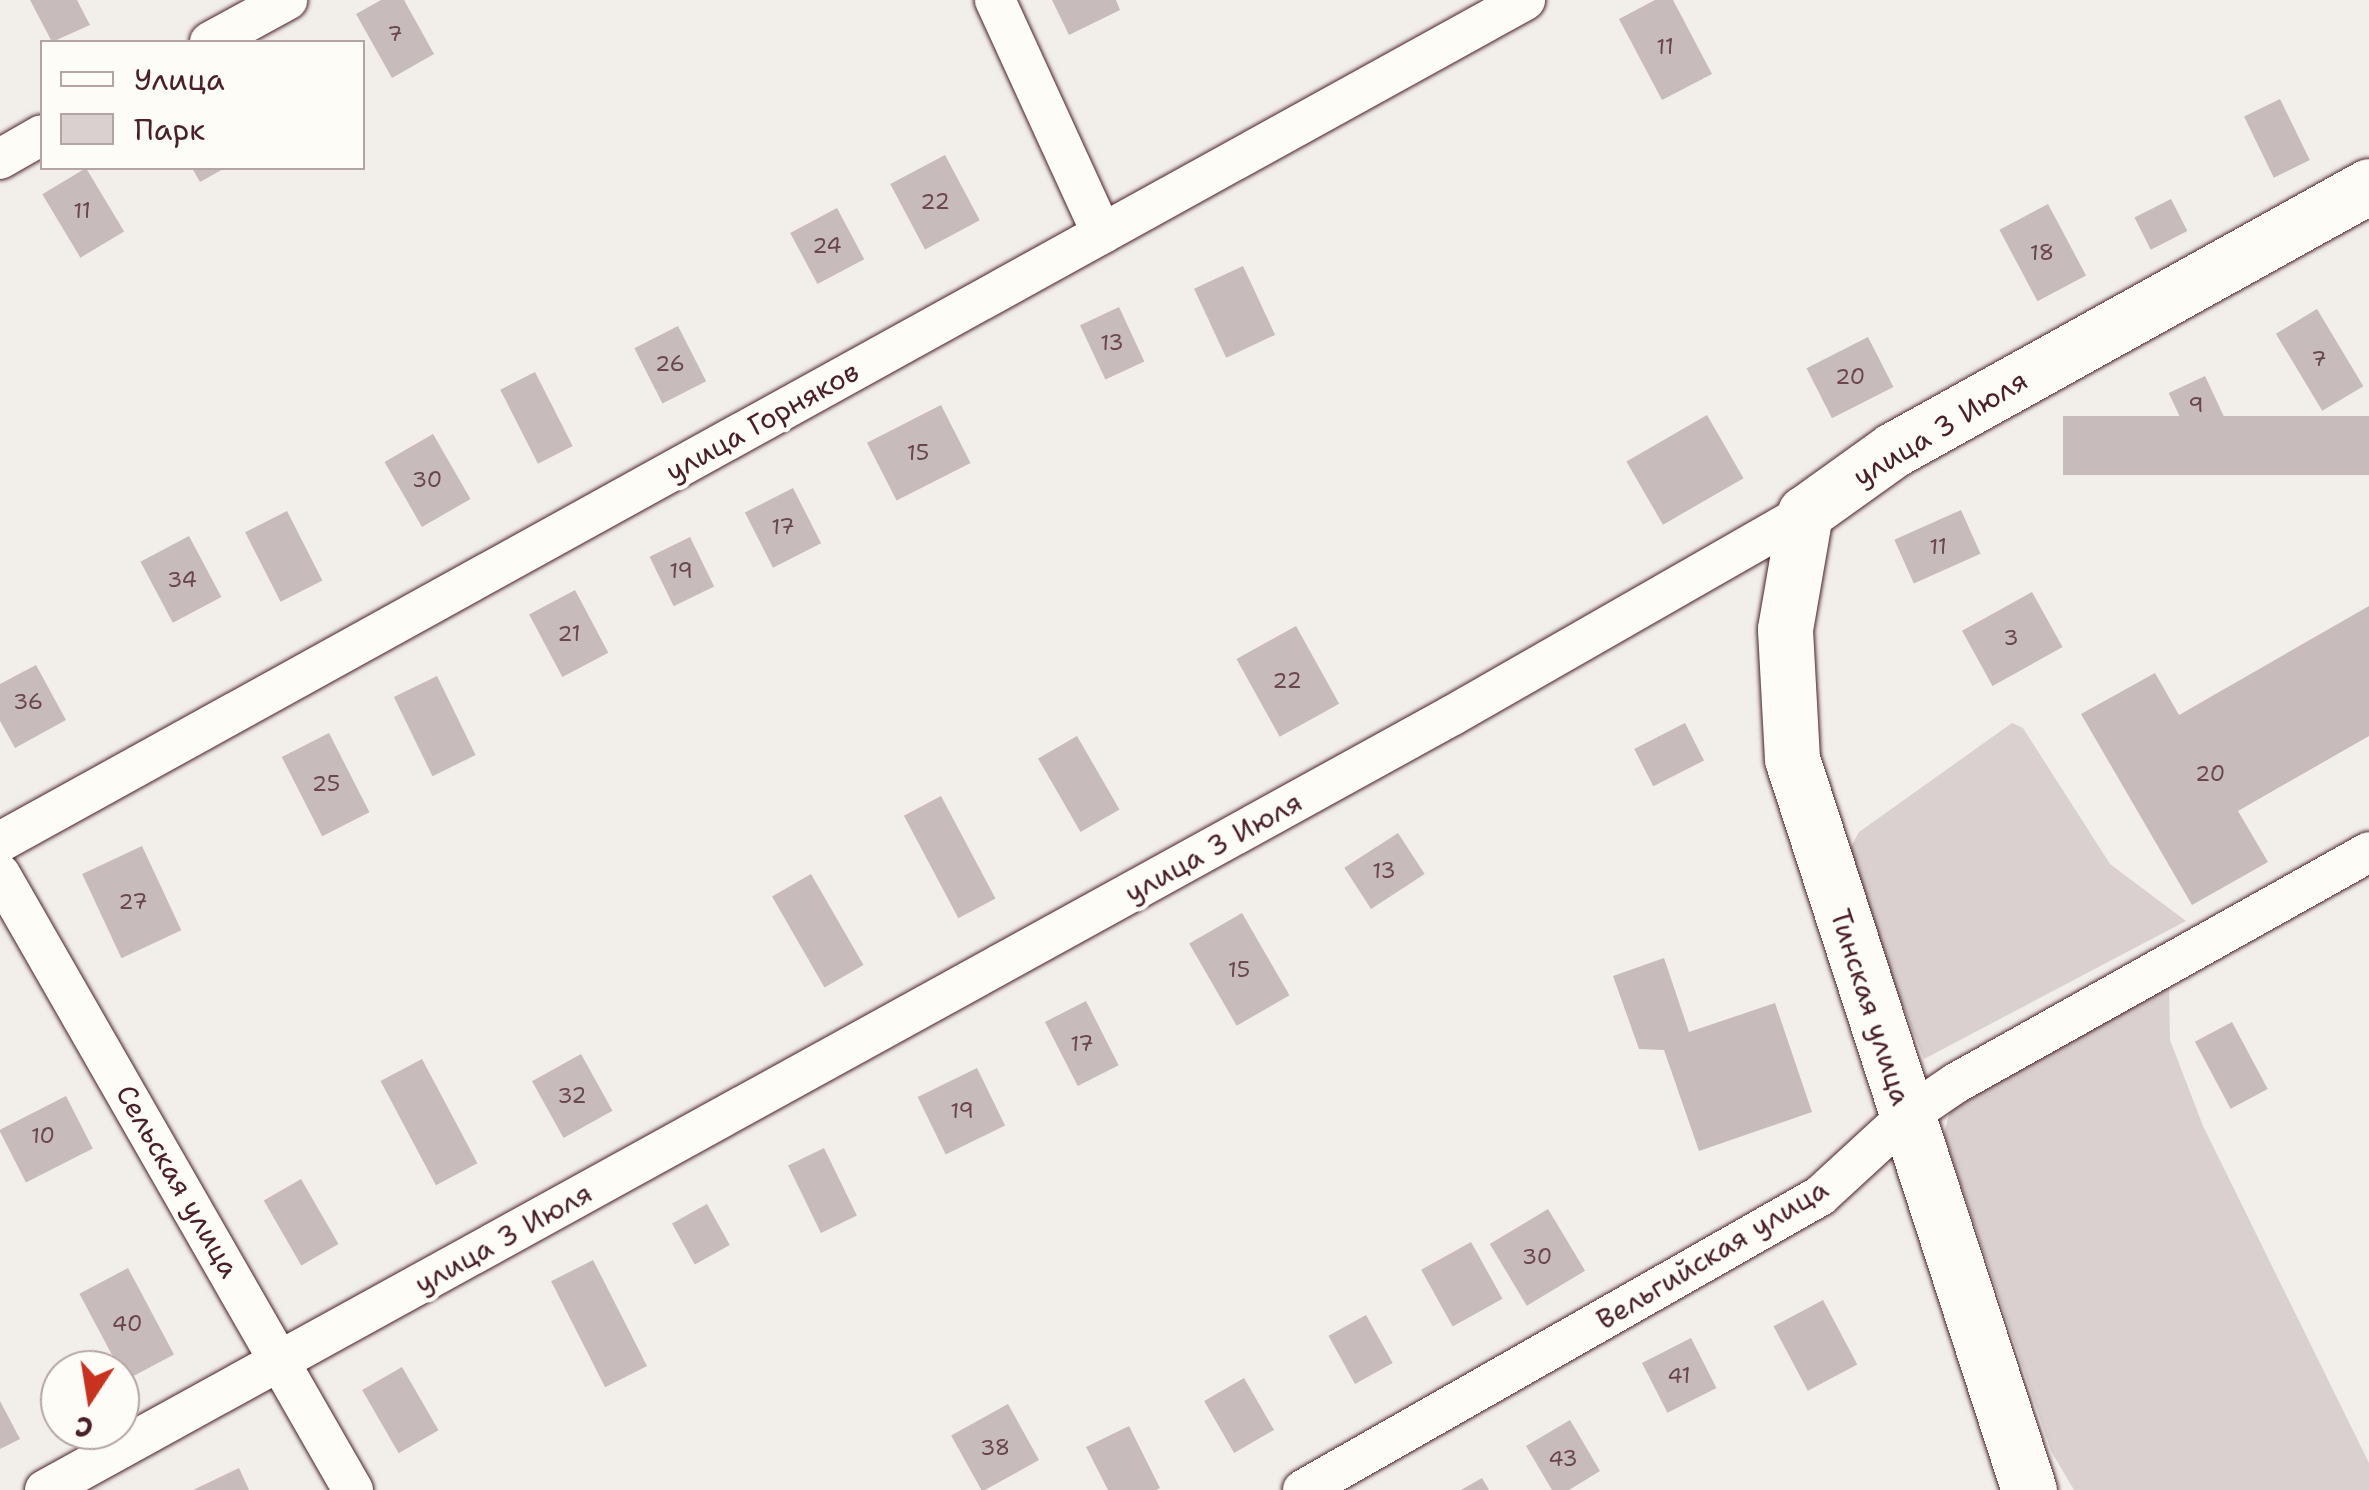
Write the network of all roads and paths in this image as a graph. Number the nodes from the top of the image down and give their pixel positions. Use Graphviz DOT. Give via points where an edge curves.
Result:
graph roads {
  1 [pos="287,0"];
  2 [pos="995,0"];
  3 [pos="1525,0"];
  4 [pos="214,40"];
  5 [pos="40,136"];
  6 [pos="0,159"];
  7 [pos="2369,186"];
  8 [pos="1102,234"];
  9 [pos="1805,513"];
  10 [pos="0,842"];
  11 [pos="2369,852"];
  12 [pos="0,874"];
  13 [pos="1906,1117"];
  14 [pos="281,1360"];
  15 [pos="45,1490"];
  16 [pos="353,1490"];
  17 [pos="1303,1490"];
  18 [pos="2029,1490"];
  1 -- 4 [label="street"];
  2 -- 8 [label="street"];
  3 -- 8 [label="street, улица Горняков"];
  5 -- 6 [label="street"];
  7 -- 9 [label="street, улица 3 Июля" via="1894,450"];
  8 -- 10 [label="street, улица Горняков"];
  9 -- 13 [label="street, Тинская улица" via="1785,629 1792,759"];
  9 -- 14 [label="street, улица 3 Июля" via="1453,715"];
  11 -- 13 [label="street, Вельгийская улица"];
  12 -- 14 [label="street, Сельская улица"];
  13 -- 17 [label="street, Вельгийская улица" via="1820,1196"];
  13 -- 18 [label="street, Тинская улица"];
  14 -- 15 [label="street, улица 3 Июля"];
  14 -- 16 [label="street, Сельская улица"];
}
